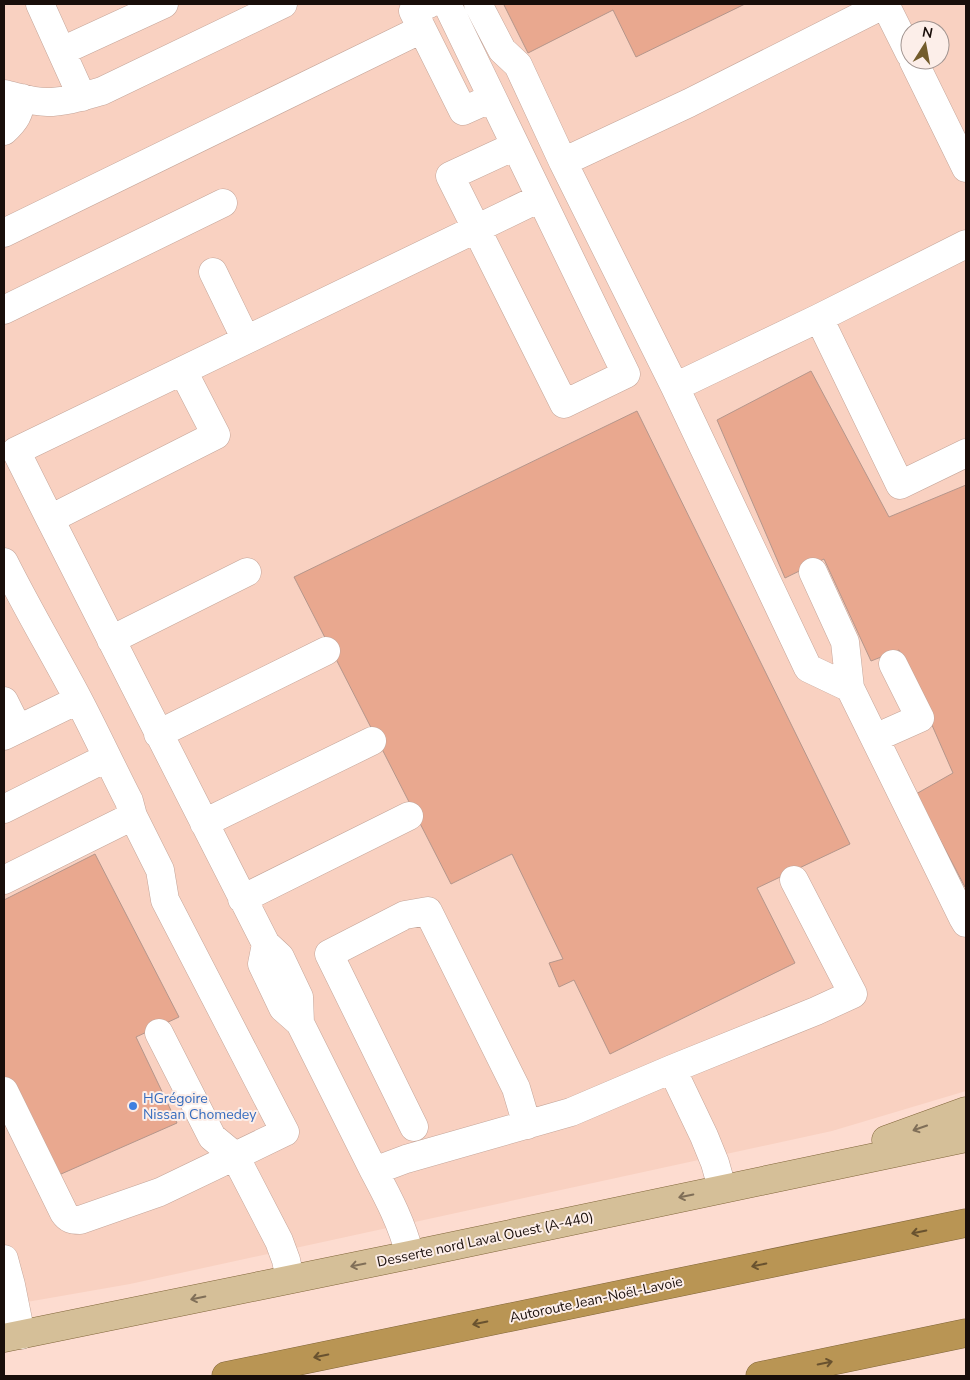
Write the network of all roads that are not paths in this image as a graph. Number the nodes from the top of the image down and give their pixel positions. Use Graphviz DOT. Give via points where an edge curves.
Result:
graph roads {
  1 [pos="164,4"];
  2 [pos="283,4"];
  3 [pos="447,4"];
  4 [pos="478,4"];
  5 [pos="885,4"];
  6 [pos="49,7"];
  7 [pos="425,16"];
  8 [pos="900,34"];
  9 [pos="62,52"];
  10 [pos="918,70"];
  11 [pos="13,96"];
  12 [pos="82,97"];
  13 [pos="492,98"];
  14 [pos="4,131"];
  15 [pos="515,146"];
  16 [pos="563,162"];
  17 [pos="966,168"];
  18 [pos="540,198"];
  19 [pos="223,203"];
  20 [pos="477,229"];
  21 [pos="4,233"];
  22 [pos="966,244"];
  23 [pos="213,272"];
  24 [pos="4,310"];
  25 [pos="819,318"];
  26 [pos="246,340"];
  27 [pos="184,371"];
  28 [pos="675,387"];
  29 [pos="966,453"];
  30 [pos="50,519"];
  31 [pos="4,562"];
  32 [pos="247,572"];
  33 [pos="813,572"];
  34 [pos="111,640"];
  35 [pos="326,651"];
  36 [pos="893,664"];
  37 [pos="850,688"];
  38 [pos="78,700"];
  39 [pos="4,701"];
  40 [pos="11,733"];
  41 [pos="158,734"];
  42 [pos="875,738"];
  43 [pos="372,741"];
  44 [pos="106,758"];
  45 [pos="4,809"];
  46 [pos="133,816"];
  47 [pos="409,816"];
  48 [pos="204,823"];
  49 [pos="4,880"];
  50 [pos="794,880"];
  51 [pos="242,899"];
  52 [pos="966,923"];
  53 [pos="159,1034"];
  54 [pos="672,1069"];
  55 [pos="4,1091"];
  56 [pos="966,1111"];
  57 [pos="527,1125"];
  58 [pos="414,1127"];
  59 [pos="966,1138"];
  60 [pos="235,1156"];
  61 [pos="374,1171"];
  62 [pos="786,1175"];
  63 [pos="722,1188"];
  64 [pos="966,1223"];
  65 [pos="410,1255"];
  66 [pos="4,1259"];
  67 [pos="290,1278"];
  68 [pos="966,1333"];
  69 [pos="12,1336"];
  70 [pos="226,1376"];
  71 [pos="760,1376"];
  1 -- 9 [label="lane"];
  2 -- 12 [label="lane"];
  3 -- 13 [label="lane"];
  4 -- 16 [label="lane" via="502,50 518,65"];
  5 -- 8 [label="lane"];
  5 -- 16 [label="lane"];
  6 -- 9 [label="lane"];
  7 -- 13 [label="lane" via="464,111"];
  7 -- 21 [label="lane"];
  9 -- 12 [label="lane"];
  10 -- 17 [label="lane"];
  11 -- 12 [label="lane" via="46,102"];
  11 -- 14 [label="lane" via="20,112"];
  13 -- 15 [label="lane"];
  15 -- 18 [label="lane"];
  15 -- 20 [label="lane" via="450,176"];
  16 -- 28 [label="lane"];
  18 -- 20 [label="lane"];
  18 -- 20 [label="lane" via="626,374 564,404"];
  19 -- 24 [label="lane"];
  20 -- 26 [label="lane"];
  22 -- 25 [label="lane"];
  23 -- 26 [label="lane"];
  25 -- 28 [label="lane"];
  25 -- 29 [label="lane" via="900,484"];
  26 -- 27 [label="lane"];
  27 -- 30 [label="lane" via="216,435"];
  27 -- 30 [label="lane" via="16,451"];
  28 -- 37 [label="lane" via="808,668"];
  30 -- 34 [label="lane"];
  31 -- 38 [label="lane"];
  32 -- 34 [label="lane"];
  33 -- 37 [label="lane" via="845,642"];
  34 -- 41 [label="lane"];
  35 -- 41 [label="lane"];
  36 -- 42 [label="lane" via="920,718"];
  37 -- 42 [label="lane"];
  38 -- 40 [label="lane"];
  38 -- 44 [label="lane"];
  39 -- 40 [label="lane"];
  41 -- 48 [label="lane"];
  42 -- 52 [label="lane"];
  43 -- 48 [label="lane"];
  44 -- 45 [label="lane"];
  44 -- 46 [label="lane" via="129,801"];
  46 -- 49 [label="lane"];
  46 -- 60 [label="lane" via="160,870 166,900 285,1132"];
  47 -- 51 [label="lane"];
  48 -- 51 [label="lane"];
  50 -- 54 [label="lane" via="853,994"];
  51 -- 61 [label="lane" via="266,944 280,957 299,997 300,1023"];
  53 -- 60 [label="lane" via="212,1137"];
  54 -- 57 [label="lane" via="571,1112"];
  54 -- 63 [label="lane" via="715,1162"];
  55 -- 60 [label="lane" via="64,1213 74,1220 160,1192"];
  56 -- 62 [label="main road, one-way"];
  57 -- 58 [label="lane" via="516,1088 428,911 405,915 329,954"];
  57 -- 61 [label="lane"];
  59 -- 62 [label="main road, Desserte nord Laval Ouest (A-440)"];
  60 -- 67 [label="lane" via="279,1241"];
  61 -- 65 [label="lane" via="396,1213"];
  62 -- 63 [label="main road, Desserte nord Laval Ouest (A-440)"];
  63 -- 65 [label="main road, Desserte nord Laval Ouest (A-440), one-way"];
  64 -- 70 [label="highway, Autoroute Jean-Noël-Lavoie, one-way"];
  65 -- 67 [label="main road, Desserte nord Laval Ouest (A-440), one-way"];
  66 -- 69 [label="lane" via="11,1285"];
  67 -- 69 [label="main road, Desserte nord Laval Ouest (A-440), one-way"];
  71 -- 68 [label="highway, one-way"];
}
